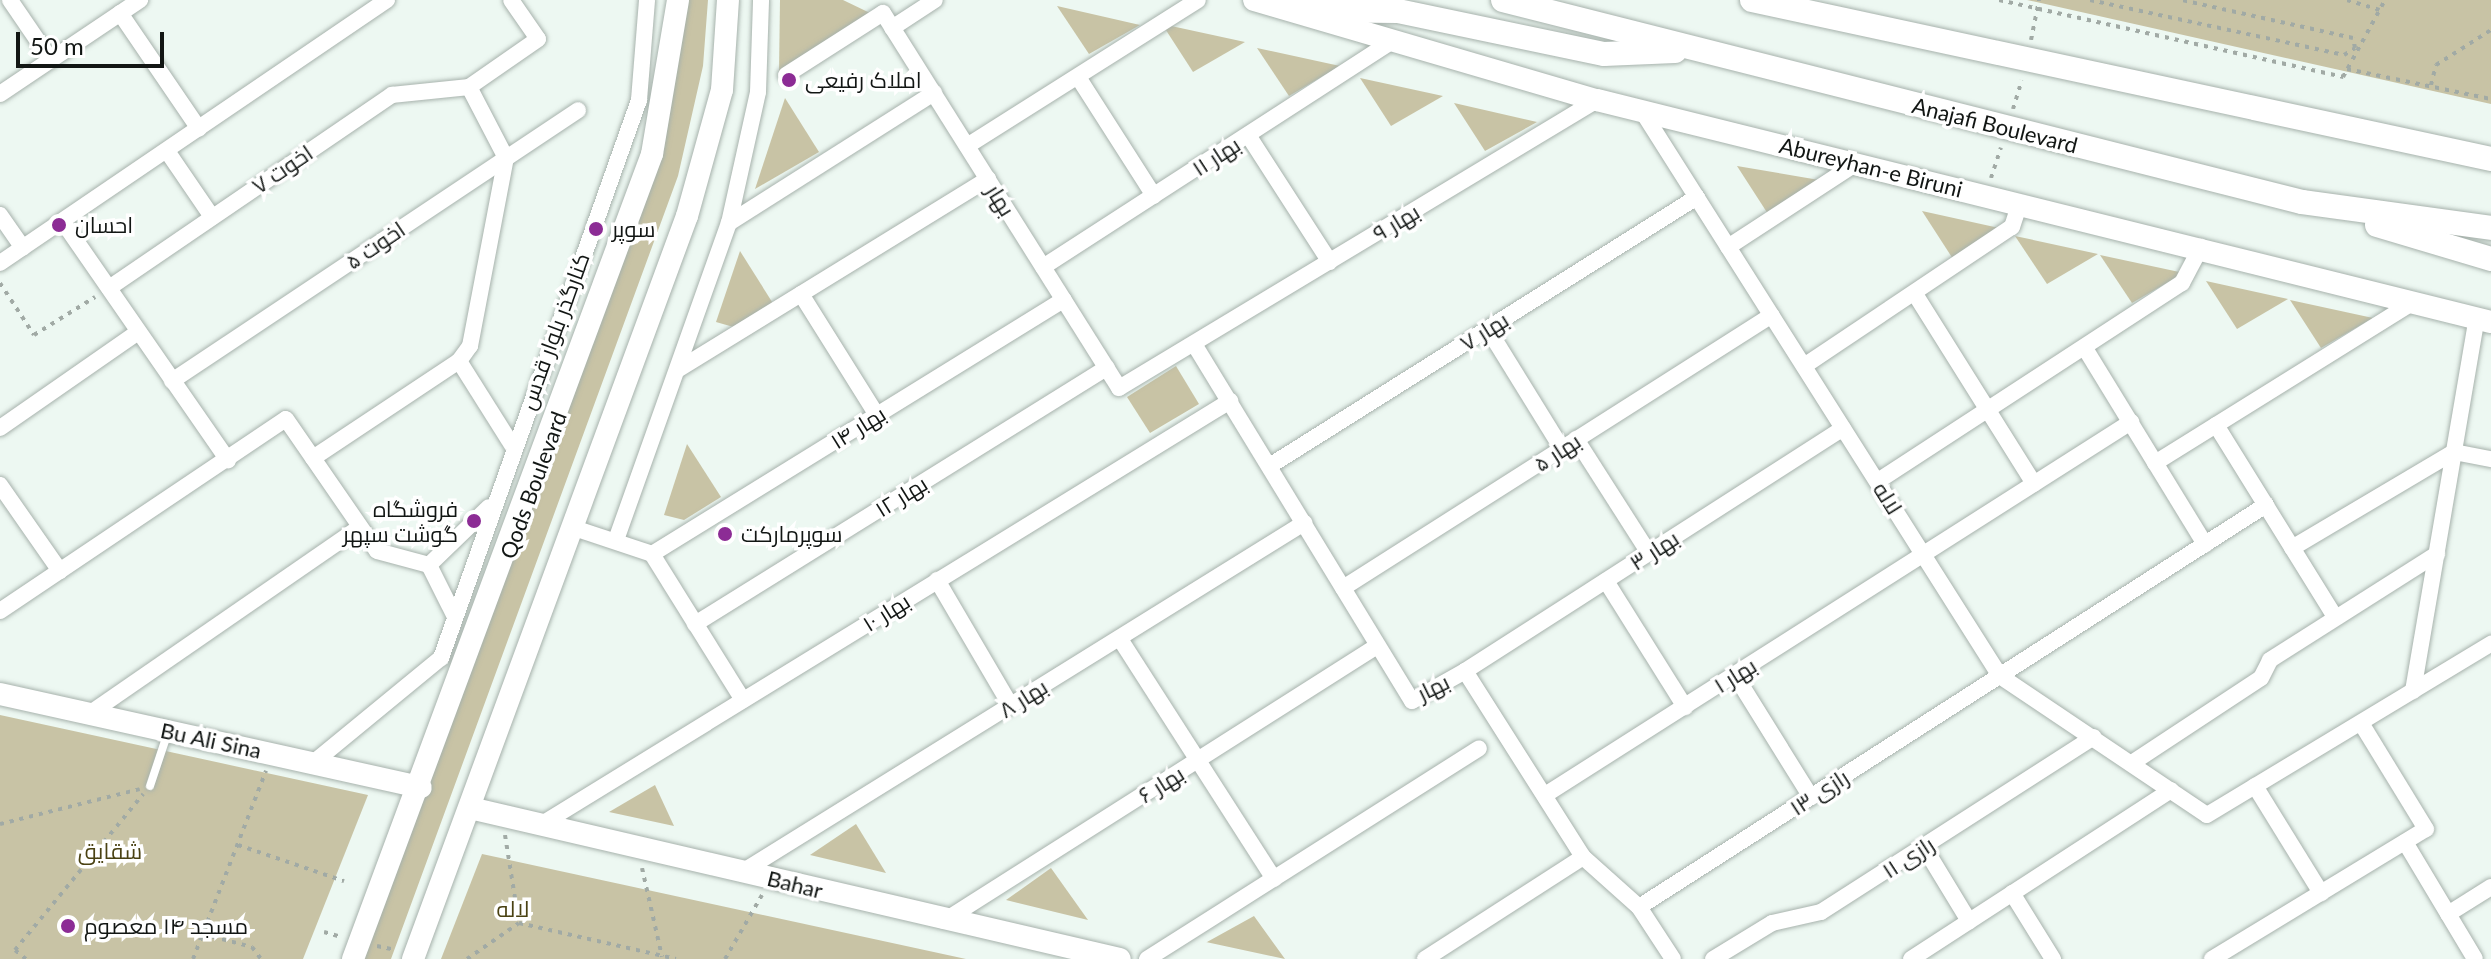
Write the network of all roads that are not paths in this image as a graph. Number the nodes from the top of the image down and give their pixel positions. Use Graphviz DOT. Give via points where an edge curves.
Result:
graph roads {
  1 [pos="10,0"];
  2 [pos="140,0"];
  3 [pos="387,0"];
  4 [pos="511,0"];
  5 [pos="647,0"];
  6 [pos="678,0"];
  7 [pos="728,0"];
  8 [pos="761,0"];
  9 [pos="935,0"];
  10 [pos="1198,0"];
  11 [pos="1254,0"];
  12 [pos="1503,0"];
  13 [pos="1752,0"];
  14 [pos="1802,0"];
  15 [pos="1298,10"];
  16 [pos="120,13"];
  17 [pos="888,20"];
  18 [pos="1864,23"];
  19 [pos="1388,44"];
  20 [pos="1702,51"];
  21 [pos="51,60"];
  22 [pos="786,75"];
  23 [pos="1078,77"];
  24 [pos="469,87"];
  25 [pos="934,93"];
  26 [pos="0,94"];
  27 [pos="1597,100"];
  28 [pos="578,110"];
  29 [pos="1642,111"];
  30 [pos="199,129"];
  31 [pos="1248,135"];
  32 [pos="967,146"];
  33 [pos="167,151"];
  34 [pos="506,158"];
  35 [pos="2491,159"];
  36 [pos="1857,163"];
  37 [pos="988,179"];
  38 [pos="1154,196"];
  39 [pos="1697,197"];
  40 [pos="2302,202"];
  41 [pos="2020,203"];
  42 [pos="0,215"];
  43 [pos="212,217"];
  44 [pos="63,222"];
  45 [pos="729,223"];
  46 [pos="2491,228"];
  47 [pos="1728,247"];
  48 [pos="2201,247"];
  49 [pos="23,248"];
  50 [pos="2491,259"];
  51 [pos="1330,262"];
  52 [pos="0,263"];
  53 [pos="1043,267"];
  54 [pos="109,288"];
  55 [pos="801,294"];
  56 [pos="1915,294"];
  57 [pos="1064,300"];
  58 [pos="2414,302"];
  59 [pos="1772,315"];
  60 [pos="2484,320"];
  61 [pos="1488,329"];
  62 [pos="138,332"];
  63 [pos="1194,344"];
  64 [pos="2086,350"];
  65 [pos="459,361"];
  66 [pos="1804,366"];
  67 [pos="1107,368"];
  68 [pos="679,369"];
  69 [pos="172,381"];
  70 [pos="1119,388"];
  71 [pos="1230,401"];
  72 [pos="1990,412"];
  73 [pos="877,415"];
  74 [pos="2131,422"];
  75 [pos="2216,425"];
  76 [pos="0,428"];
  77 [pos="1843,428"];
  78 [pos="1569,444"];
  79 [pos="512,445"];
  80 [pos="2454,452"];
  81 [pos="313,458"];
  82 [pos="2491,459"];
  83 [pos="228,460"];
  84 [pos="2155,463"];
  85 [pos="1271,465"];
  86 [pos="1878,481"];
  87 [pos="2034,484"];
  88 [pos="0,485"];
  89 [pos="493,503"];
  90 [pos="2266,505"];
  91 [pos="1304,523"];
  92 [pos="360,527"];
  93 [pos="577,529"];
  94 [pos="616,540"];
  95 [pos="2205,544"];
  96 [pos="2292,548"];
  97 [pos="1649,553"];
  98 [pos="652,554"];
  99 [pos="2437,554"];
  100 [pos="1924,555"];
  101 [pos="429,565"];
  102 [pos="60,571"];
  103 [pos="937,580"];
  104 [pos="1606,581"];
  105 [pos="1343,588"];
  106 [pos="0,611"];
  107 [pos="454,615"];
  108 [pos="2335,617"];
  109 [pos="695,624"];
  110 [pos="1120,639"];
  111 [pos="2491,644"];
  112 [pos="1377,646"];
  113 [pos="1465,671"];
  114 [pos="1735,675"];
  115 [pos="2000,676"];
  116 [pos="2413,691"];
  117 [pos="0,694"];
  118 [pos="743,700"];
  119 [pos="1011,706"];
  120 [pos="1685,707"];
  121 [pos="89,714"];
  122 [pos="2361,723"];
  123 [pos="168,731"];
  124 [pos="2094,737"];
  125 [pos="1479,748"];
  126 [pos="1199,761"];
  127 [pos="313,763"];
  128 [pos="2132,763"];
  129 [pos="150,786"];
  130 [pos="2255,786"];
  131 [pos="421,787"];
  132 [pos="2171,790"];
  133 [pos="1545,795"];
  134 [pos="1811,797"];
  135 [pos="470,808"];
  136 [pos="542,824"];
  137 [pos="2405,842"];
  138 [pos="1924,847"];
  139 [pos="1583,857"];
  140 [pos="742,872"];
  141 [pos="1274,879"];
  142 [pos="2491,887"];
  143 [pos="2012,893"];
  144 [pos="2321,893"];
  145 [pos="1639,907"];
  146 [pos="2448,914"];
  147 [pos="944,921"];
  148 [pos="1969,921"];
  149 [pos="2215,958"];
  150 [pos="353,959"];
  151 [pos="413,959"];
  152 [pos="1120,959"];
  153 [pos="1147,959"];
  154 [pos="1425,959"];
  155 [pos="1673,959"];
  156 [pos="1713,959"];
  157 [pos="1911,959"];
  158 [pos="2053,959"];
  159 [pos="2475,959"];
  1 -- 21 [label="street"];
  2 -- 16 [label="street"];
  3 -- 30 [label="street"];
  4 -- 24 [label="street" via="538,39"];
  5 -- 79 [label="street, کنارگذر بلوار قدس" via="639,100"];
  6 -- 131 [label="street, Qods Boulevard" via="652,154"];
  7 -- 93 [label="street" via="722,90 687,216"];
  8 -- 45 [label="street" via="758,92"];
  9 -- 17 [label="street"];
  10 -- 23 [label="street"];
  11 -- 15 [label="street, Abureyhan-e Biruni"];
  12 -- 20 [label="main road, Anajafi Boulevard"];
  13 -- 18 [label="main road"];
  14 -- 18 [label="street"];
  15 -- 19 [label="street, Abureyhan-e Biruni"];
  15 -- 20 [label="main road" via="1398,11 1604,54"];
  16 -- 21 [label="street"];
  16 -- 30 [label="street"];
  17 -- 22 [label="street"];
  17 -- 25 [label="street, بهار"];
  18 -- 35 [label="main road"];
  19 -- 27 [label="street, Abureyhan-e Biruni"];
  19 -- 31 [label="street, بهار ۱۱"];
  20 -- 40 [label="main road, Anajafi Boulevard"];
  21 -- 26 [label="street"];
  23 -- 32 [label="street"];
  23 -- 38 [label="street"];
  24 -- 34 [label="street"];
  24 -- 43 [label="street, اخوت ۷" via="392,95"];
  25 -- 32 [label="street, بهار"];
  25 -- 45 [label="street"];
  27 -- 29 [label="street, Abureyhan-e Biruni"];
  27 -- 51 [label="street, بهار ۹"];
  28 -- 34 [label="street, اخوت ۵"];
  29 -- 36 [label="street, Abureyhan-e Biruni"];
  29 -- 39 [label="street, لاله"];
  30 -- 33 [label="street"];
  31 -- 38 [label="street, بهار ۱۱"];
  31 -- 51 [label="street"];
  32 -- 37 [label="street, بهار"];
  33 -- 43 [label="street"];
  33 -- 44 [label="street"];
  34 -- 65 [label="street" via="470,346"];
  34 -- 69 [label="street, اخوت ۵"];
  36 -- 41 [label="street, Abureyhan-e Biruni"];
  36 -- 47 [label="street"];
  37 -- 53 [label="street, بهار"];
  37 -- 55 [label="street"];
  38 -- 53 [label="street, بهار ۱۱"];
  39 -- 47 [label="street, لاله"];
  39 -- 61 [label="street, بهار ۷"];
  40 -- 46 [label="main road, Anajafi Boulevard"];
  40 -- 50 [label="main road"];
  41 -- 48 [label="street, Abureyhan-e Biruni"];
  41 -- 56 [label="street" via="2012,227"];
  42 -- 49 [label="street"];
  43 -- 54 [label="street, اخوت ۷"];
  44 -- 49 [label="street"];
  44 -- 54 [label="street"];
  45 -- 68 [label="street"];
  47 -- 59 [label="street, لاله"];
  48 -- 58 [label="street, Abureyhan-e Biruni"];
  48 -- 64 [label="street" via="2182,283"];
  49 -- 52 [label="street"];
  51 -- 63 [label="street, بهار ۹"];
  53 -- 57 [label="street, بهار"];
  54 -- 62 [label="street"];
  55 -- 68 [label="street"];
  55 -- 73 [label="street"];
  56 -- 66 [label="street"];
  56 -- 72 [label="street"];
  57 -- 67 [label="street, بهار"];
  57 -- 73 [label="street, بهار ۱۴"];
  58 -- 60 [label="street, Abureyhan-e Biruni"];
  58 -- 75 [label="street"];
  59 -- 66 [label="street, لاله"];
  59 -- 78 [label="street, بهار ۵"];
  60 -- 80 [label="street"];
  61 -- 78 [label="street"];
  61 -- 85 [label="street, بهار ۷"];
  62 -- 69 [label="street"];
  62 -- 76 [label="street"];
  63 -- 70 [label="street, بهار ۹"];
  63 -- 71 [label="street, بهار"];
  64 -- 72 [label="street"];
  64 -- 74 [label="street"];
  65 -- 79 [label="street"];
  65 -- 81 [label="street"];
  66 -- 77 [label="street, لاله"];
  67 -- 70 [label="street, بهار"];
  67 -- 109 [label="street, بهار ۱۲"];
  68 -- 94 [label="street"];
  69 -- 83 [label="street"];
  71 -- 85 [label="street, بهار"];
  71 -- 103 [label="street, بهار ۱۰"];
  72 -- 86 [label="street"];
  72 -- 87 [label="street"];
  73 -- 98 [label="street, بهار ۱۴"];
  74 -- 84 [label="street"];
  74 -- 87 [label="street, بهار ۱"];
  75 -- 84 [label="street"];
  75 -- 90 [label="street"];
  77 -- 86 [label="street, لاله"];
  77 -- 97 [label="street, بهار ۳"];
  78 -- 97 [label="street"];
  78 -- 105 [label="street, بهار ۵"];
  79 -- 89 [label="street, کنارگذر بلوار قدس"];
  80 -- 82 [label="street"];
  80 -- 96 [label="street"];
  80 -- 99 [label="street"];
  81 -- 83 [label="street" via="286,419"];
  81 -- 92 [label="street"];
  83 -- 102 [label="street"];
  84 -- 95 [label="street"];
  85 -- 91 [label="street, بهار"];
  86 -- 100 [label="street, لاله"];
  87 -- 100 [label="street, بهار ۱"];
  88 -- 102 [label="street"];
  89 -- 101 [label="street"];
  89 -- 107 [label="street, کنارگذر بلوار قدس"];
  90 -- 95 [label="street, رازی ۱۳"];
  90 -- 96 [label="street"];
  91 -- 105 [label="street, بهار"];
  91 -- 110 [label="street, بهار ۸"];
  92 -- 101 [label="street" via="377,551"];
  92 -- 121 [label="street"];
  93 -- 94 [label="street"];
  93 -- 135 [label="street"];
  94 -- 98 [label="street"];
  95 -- 115 [label="street, رازی ۱۳"];
  96 -- 108 [label="street"];
  97 -- 104 [label="street, بهار ۳"];
  98 -- 109 [label="street"];
  99 -- 108 [label="street"];
  99 -- 116 [label="street"];
  100 -- 114 [label="street, بهار ۱"];
  100 -- 115 [label="street, لاله"];
  101 -- 107 [label="street"];
  102 -- 106 [label="street"];
  103 -- 118 [label="street, بهار ۱۰"];
  103 -- 119 [label="street"];
  104 -- 113 [label="street, بهار ۳"];
  104 -- 120 [label="street"];
  105 -- 112 [label="street, بهار"];
  107 -- 127 [label="street, کنارگذر بلوار قدس" via="441,658"];
  108 -- 128 [label="street" via="2270,660 2261,678"];
  109 -- 118 [label="street"];
  110 -- 119 [label="street, بهار ۸"];
  110 -- 126 [label="street"];
  111 -- 116 [label="street"];
  112 -- 113 [label="street, بهار" via="1412,701"];
  112 -- 126 [label="street, بهار ۶"];
  113 -- 133 [label="street, بهار"];
  114 -- 120 [label="street, بهار ۱"];
  114 -- 134 [label="street"];
  115 -- 124 [label="street, لاله"];
  115 -- 134 [label="street, رازی ۱۳"];
  116 -- 122 [label="street"];
  117 -- 121 [label="street, Bu Ali Sina"];
  118 -- 136 [label="street, بهار ۱۰"];
  119 -- 140 [label="street, بهار ۸"];
  120 -- 133 [label="street, بهار ۱"];
  121 -- 123 [label="street, Bu Ali Sina"];
  122 -- 130 [label="street"];
  122 -- 137 [label="street" via="2426,829"];
  123 -- 127 [label="street, Bu Ali Sina"];
  123 -- 129 [label="lane"];
  124 -- 128 [label="street, لاله"];
  124 -- 138 [label="street, رازی ۱۱"];
  125 -- 141 [label="street"];
  126 -- 141 [label="street"];
  126 -- 147 [label="street, بهار ۶"];
  127 -- 131 [label="street, Bu Ali Sina"];
  128 -- 132 [label="street, لاله"];
  130 -- 132 [label="street, لاله" via="2207,815"];
  130 -- 144 [label="street"];
  131 -- 150 [label="street, Qods Boulevard"];
  132 -- 143 [label="street"];
  133 -- 139 [label="street, بهار"];
  134 -- 145 [label="street, رازی ۱۳"];
  135 -- 136 [label="street, Bahar"];
  135 -- 151 [label="street"];
  136 -- 140 [label="street, Bahar"];
  137 -- 144 [label="street"];
  137 -- 146 [label="street"];
  138 -- 148 [label="street"];
  138 -- 156 [label="street, رازی ۱۱" via="1821,912 1772,923"];
  139 -- 145 [label="street, بهار"];
  139 -- 154 [label="street"];
  140 -- 147 [label="street, Bahar"];
  141 -- 153 [label="street"];
  142 -- 146 [label="street"];
  143 -- 148 [label="street"];
  143 -- 158 [label="street"];
  144 -- 149 [label="street"];
  145 -- 155 [label="street, بهار"];
  146 -- 159 [label="street"];
  147 -- 152 [label="street, Bahar"];
  148 -- 157 [label="street"];
}
